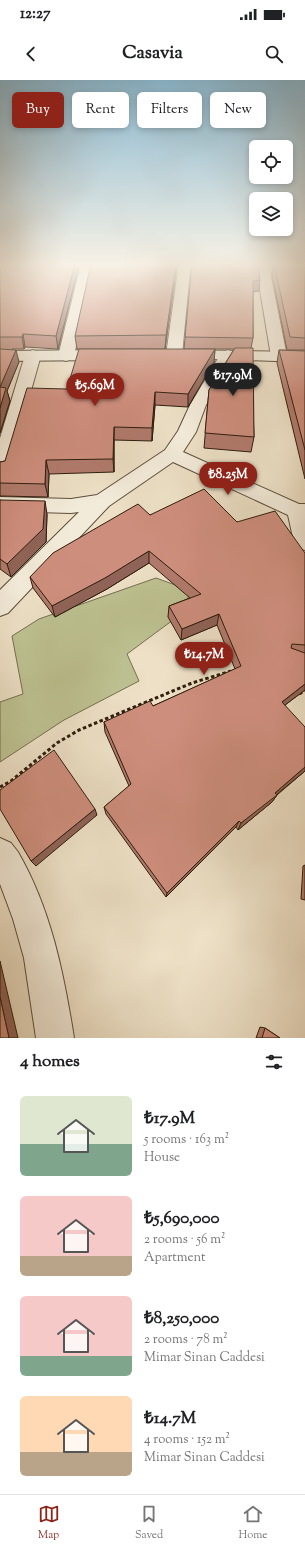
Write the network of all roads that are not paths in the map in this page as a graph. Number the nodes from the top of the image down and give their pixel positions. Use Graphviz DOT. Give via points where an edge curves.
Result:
graph roads {
  1 [pos="77,309"];
  2 [pos="179,309"];
  3 [pos="270,309"];
  4 [pos="33,355"];
  5 [pos="120,355"];
  6 [pos="158,355"];
  7 [pos="174,355"];
  8 [pos="228,355"];
  9 [pos="0,356"];
  10 [pos="66,356"];
  11 [pos="279,356"];
  12 [pos="305,357"];
  13 [pos="172,454"];
  14 [pos="0,469"];
  15 [pos="102,501"];
  16 [pos="0,504"];
  17 [pos="301,511"];
  18 [pos="305,542"];
  19 [pos="0,606"];
  20 [pos="0,854"];
  21 [pos="56,1038"];
  1 -- 10 [label="street"];
  2 -- 7 [label="street"];
  3 -- 11 [label="street"];
  4 -- 9 [label="street"];
  4 -- 10 [label="street"];
  4 -- 14 [label="street"];
  5 -- 10 [label="street"];
  6 -- 7 [label="street"];
  7 -- 8 [label="street"];
  8 -- 11 [label="street"];
  8 -- 13 [label="street" via="198,405 187,432"];
  11 -- 12 [label="street"];
  13 -- 15 [label="street"];
  13 -- 17 [label="street"];
  15 -- 16 [label="street" via="71,506"];
  15 -- 19 [label="street"];
  17 -- 18 [label="street"];
  20 -- 21 [label="street" via="6,860 22,894 35,934 49,989"];
}
